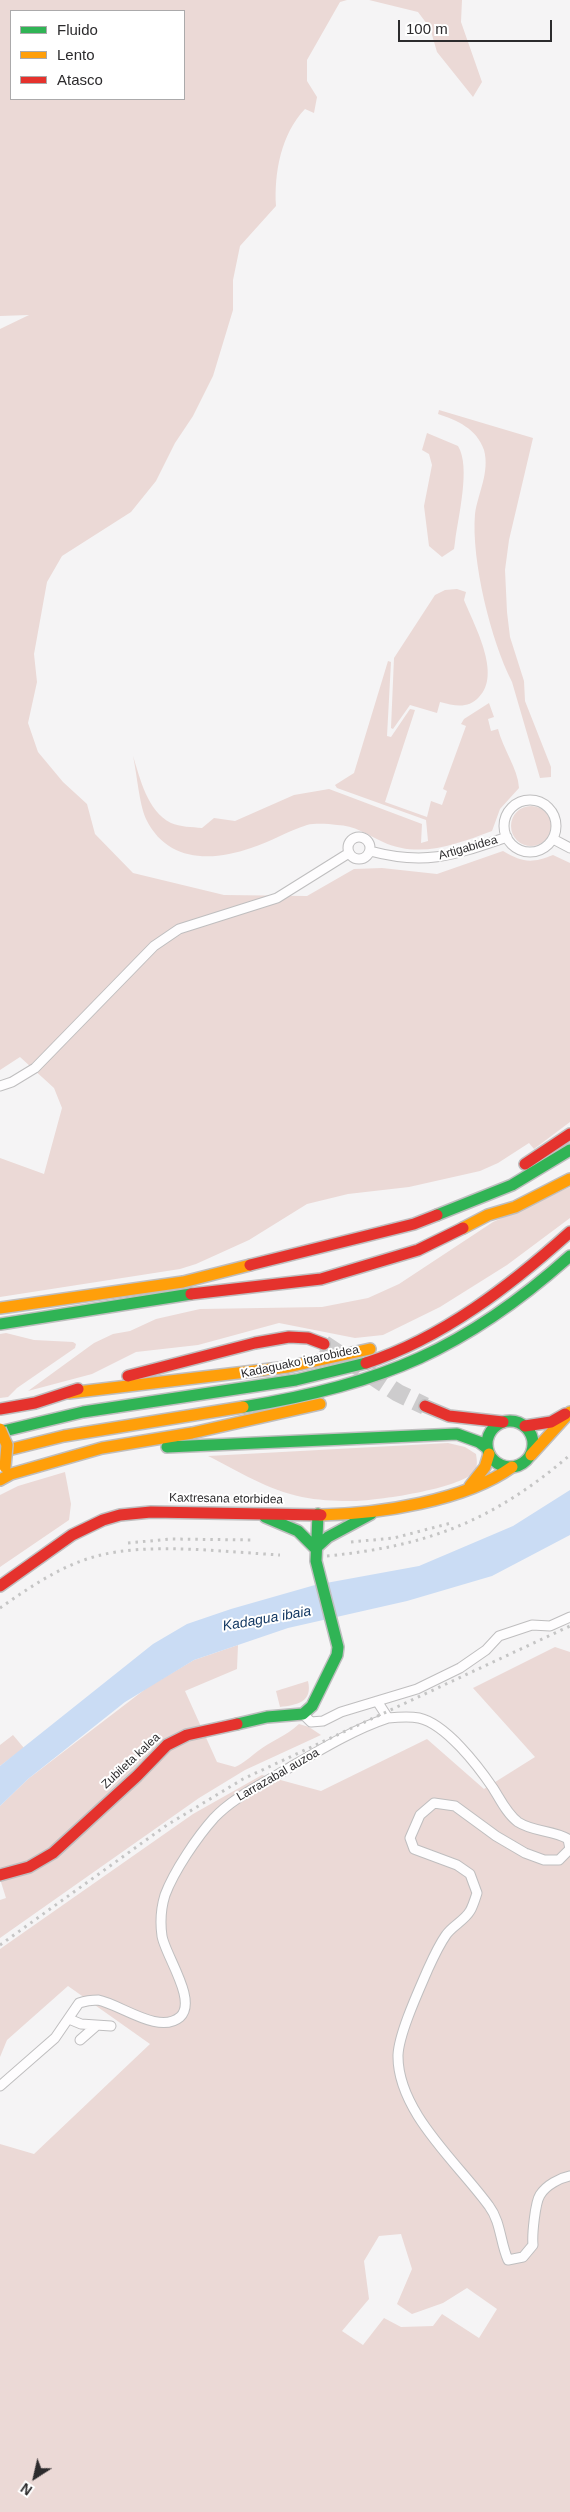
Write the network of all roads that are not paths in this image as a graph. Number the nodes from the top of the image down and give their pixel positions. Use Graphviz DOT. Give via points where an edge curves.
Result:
graph roads {
  1 [pos="507,837"];
  2 [pos="553,839"];
  3 [pos="570,848"];
  4 [pos="370,851"];
  5 [pos="349,853"];
  6 [pos="0,1086"];
  7 [pos="570,1134"];
  8 [pos="570,1150"];
  9 [pos="570,1161"];
  10 [pos="570,1179"];
  11 [pos="484,1196"];
  12 [pos="488,1215"];
  13 [pos="570,1232"];
  14 [pos="570,1256"];
  15 [pos="0,1308"];
  16 [pos="0,1324"];
  17 [pos="442,1326"];
  18 [pos="481,1328"];
  19 [pos="324,1344"];
  20 [pos="69,1393"];
  21 [pos="425,1406"];
  22 [pos="0,1409"];
  23 [pos="570,1411"];
  24 [pos="503,1422"];
  25 [pos="526,1426"];
  26 [pos="0,1430"];
  27 [pos="488,1451"];
  28 [pos="0,1452"];
  29 [pos="531,1455"];
  30 [pos="58,1462"];
  31 [pos="512,1467"];
  32 [pos="2,1471"];
  33 [pos="0,1480"];
  34 [pos="468,1488"];
  35 [pos="373,1512"];
  36 [pos="258,1514"];
  37 [pos="318,1514"];
  38 [pos="315,1548"];
  39 [pos="0,1586"];
  40 [pos="570,1617"];
  41 [pos="377,1701"];
  42 [pos="303,1714"];
  43 [pos="388,1718"];
  44 [pos="0,1875"];
  45 [pos="69,2019"];
  46 [pos="96,2026"];
  47 [pos="111,2026"];
  48 [pos="80,2040"];
  49 [pos="0,2086"];
  50 [pos="570,2176"];
  1 -- 2 [label="street" via="518,848 534,852"];
  1 -- 2 [label="street" via="505,819 508,811 522,801 531,800 543,803 553,813 556,821"];
  1 -- 4 [label="street, Artigabidea" via="437,858 392,857"];
  2 -- 3 [label="street"];
  4 -- 5 [label="street" via="358,859"];
  4 -- 5 [label="street" via="368,841 359,836 350,841"];
  5 -- 6 [label="street" via="277,898 179,929 154,946 35,1068"];
  7 -- 11 [label="main road" via="505,1176"];
  8 -- 11 [label="main road" via="512,1185"];
  9 -- 12 [label="main road"];
  10 -- 12 [label="main road" via="514,1207"];
  11 -- 15 [label="main road" via="414,1224 183,1282"];
  12 -- 16 [label="main road" via="418,1250 321,1279 184,1295"];
  13 -- 17 [label="main road, Kadaguako igarobidea" via="472,1309"];
  14 -- 18 [label="main road"];
  17 -- 20 [label="main road" via="325,1360"];
  17 -- 26 [label="main road, Kadaguako igarobidea" via="376,1359 339,1371 122,1406"];
  18 -- 28 [label="main road" via="424,1358 344,1387 279,1401 83,1433"];
  18 -- 30 [label="main road" via="460,1349 384,1384 280,1415 102,1448"];
  19 -- 20 [label="main road" via="308,1338 289,1337 255,1343"];
  20 -- 22 [label="main road"];
  21 -- 24 [label="main road" via="449,1416"];
  23 -- 25 [label="main road" via="551,1422"];
  23 -- 29 [label="main road"];
  24 -- 25 [label="main road"];
  24 -- 27 [label="main road" via="492,1430 487,1442"];
  25 -- 29 [label="main road" via="533,1440"];
  26 -- 32 [label="main road, bridge" via="6,1445"];
  27 -- 30 [label="main road" via="479,1442 457,1434 152,1448 76,1463"];
  27 -- 31 [label="main road" via="498,1464"];
  27 -- 34 [label="main road" via="485,1467"];
  29 -- 31 [label="main road"];
  30 -- 33 [label="main road"];
  31 -- 34 [label="main road, Kaxtresana etorbidea" via="491,1480"];
  34 -- 35 [label="main road, Kaxtresana etorbidea" via="410,1506"];
  35 -- 37 [label="main road, Kaxtresana etorbidea"];
  35 -- 38 [label="main road"];
  36 -- 37 [label="main road, Kaxtresana etorbidea"];
  36 -- 38 [label="main road" via="298,1531"];
  36 -- 39 [label="main road, Kaxtresana etorbidea" via="160,1511 118,1515 76,1534"];
  37 -- 38 [label="main road" via="321,1527"];
  38 -- 42 [label="main road" via="338,1647 312,1706"];
  40 -- 41 [label="street" via="550,1626 532,1625 499,1636 486,1650 460,1668 417,1689"];
  41 -- 42 [label="street" via="322,1721 311,1722"];
  41 -- 43 [label="street"];
  42 -- 44 [label="main road, Zubileta kalea" via="267,1717 187,1735 167,1745 53,1854 29,1867"];
  43 -- 45 [label="street, Larrazabal auzoa" via="320,1750 233,1801 199,1838 172,1879 160,1915 162,1937 184,1992 184,2013 168,2023 152,2021 98,2000 79,2002"];
  43 -- 50 [label="street" via="421,1718 447,1733 487,1779 510,1815 529,1827 558,1833 568,1839 570,1849 559,1860 544,1860 496,1836 455,1806 434,1803 420,1815 410,1838 414,1849 456,1865 470,1874 477,1893 469,1912 446,1934 428,1968 400,2040 398,2056 402,2080 418,2115 443,2152 490,2207 508,2260 523,2257 533,2245 540,2195 560,2178"];
  45 -- 46 [label="street"];
  45 -- 49 [label="street, Larrazabal auzoa" via="39,2054"];
  46 -- 47 [label="street"];
  46 -- 48 [label="street"];
}
